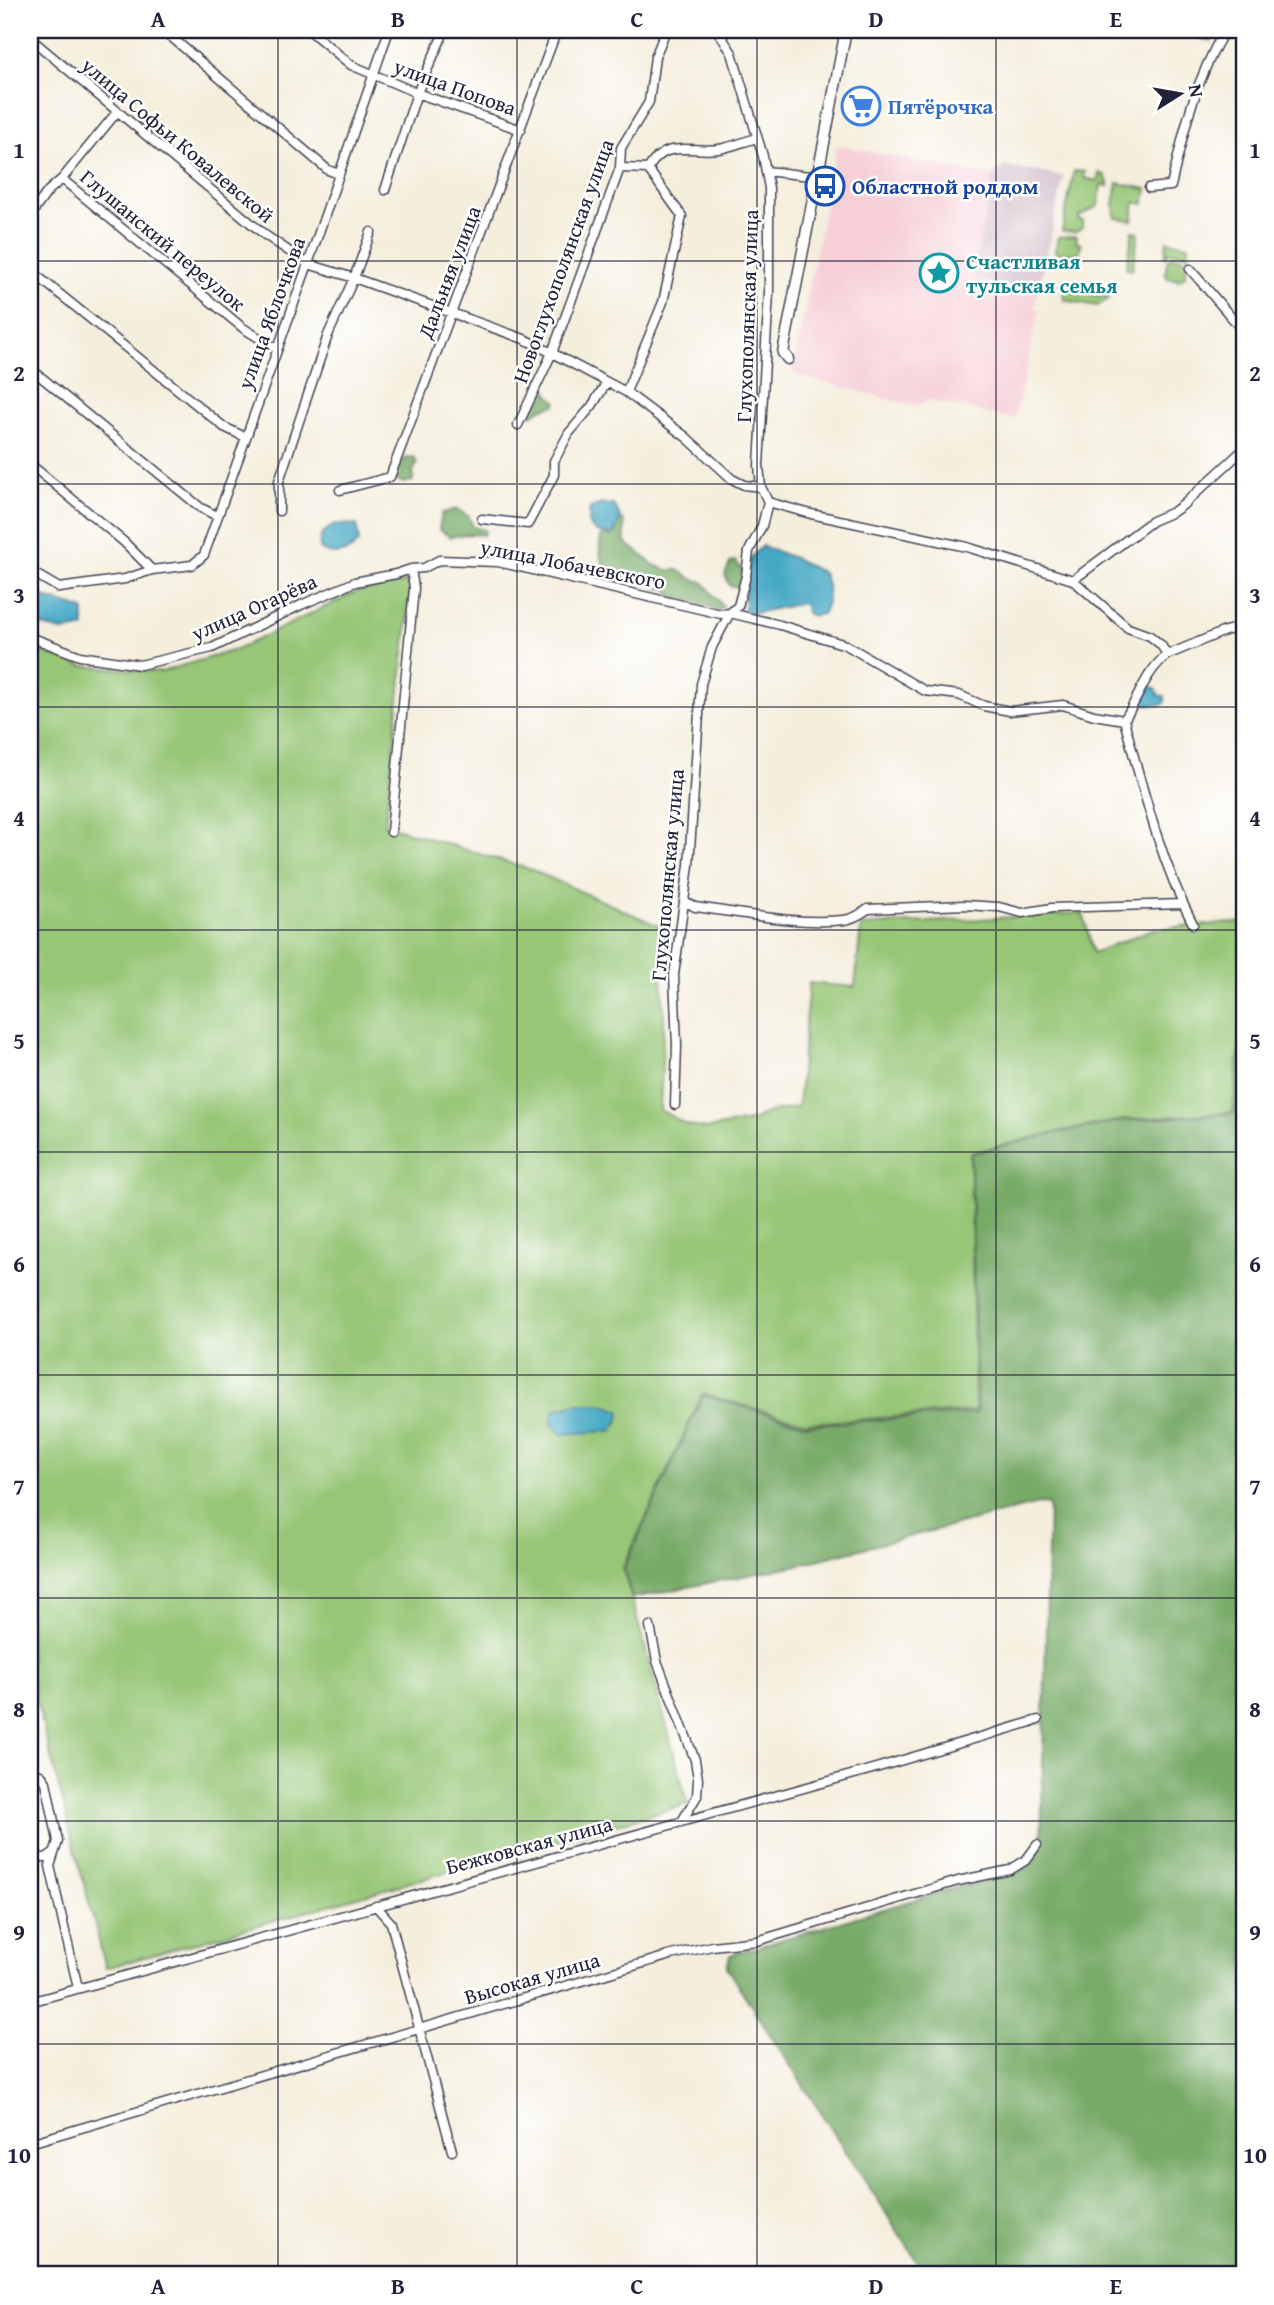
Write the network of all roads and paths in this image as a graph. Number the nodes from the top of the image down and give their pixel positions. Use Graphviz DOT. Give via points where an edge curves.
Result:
graph roads {
  1 [pos="163,30"];
  2 [pos="309,30"];
  3 [pos="388,30"];
  4 [pos="445,30"];
  5 [pos="557,30"];
  6 [pos="666,30"];
  7 [pos="717,30"];
  8 [pos="846,30"];
  9 [pos="1225,30"];
  10 [pos="30,38"];
  11 [pos="373,75"];
  12 [pos="416,93"];
  13 [pos="117,112"];
  14 [pos="521,130"];
  15 [pos="757,138"];
  16 [pos="620,168"];
  17 [pos="648,169"];
  18 [pos="766,171"];
  19 [pos="339,174"];
  20 [pos="819,177"];
  21 [pos="62,179"];
  22 [pos="1149,188"];
  23 [pos="384,190"];
  24 [pos="30,216"];
  25 [pos="371,232"];
  26 [pos="308,264"];
  27 [pos="1190,269"];
  28 [pos="30,270"];
  29 [pos="355,278"];
  30 [pos="452,314"];
  31 [pos="1244,332"];
  32 [pos="277,349"];
  33 [pos="552,353"];
  34 [pos="788,359"];
  35 [pos="30,368"];
  36 [pos="607,382"];
  37 [pos="626,392"];
  38 [pos="518,425"];
  39 [pos="245,437"];
  40 [pos="1244,449"];
  41 [pos="30,464"];
  42 [pos="761,487"];
  43 [pos="340,490"];
  44 [pos="768,502"];
  45 [pos="279,511"];
  46 [pos="217,516"];
  47 [pos="482,519"];
  48 [pos="411,569"];
  49 [pos="152,570"];
  50 [pos="30,571"];
  51 [pos="1073,580"];
  52 [pos="730,613"];
  53 [pos="1244,626"];
  54 [pos="30,637"];
  55 [pos="1170,654"];
  56 [pos="1124,720"];
  57 [pos="391,832"];
  58 [pos="686,902"];
  59 [pos="1183,904"];
  60 [pos="1193,924"];
  61 [pos="675,1105"];
  62 [pos="650,1626"];
  63 [pos="1038,1720"];
  64 [pos="33,1775"];
  65 [pos="682,1821"];
  66 [pos="1037,1845"];
  67 [pos="52,1853"];
  68 [pos="34,1858"];
  69 [pos="50,1866"];
  70 [pos="376,1906"];
  71 [pos="78,1988"];
  72 [pos="30,2001"];
  73 [pos="419,2029"];
  74 [pos="30,2143"];
  75 [pos="452,2151"];
  1 -- 19 [label="street" via="273,126"];
  2 -- 11 [label="street, улица Попова" via="351,65"];
  3 -- 11 [label="street, улица Яблочкова"];
  4 -- 12 [label="street"];
  5 -- 14 [label="street, Дальняя улица"];
  6 -- 16 [label="street, Новоглухополянская улица" via="655,57 649,102 621,148"];
  7 -- 15 [label="street, Глухополянская улица" via="732,53"];
  8 -- 20 [label="street"];
  9 -- 22 [label="street" via="1186,118 1171,186"];
  10 -- 13 [label="street, улица Софьи Ковалевской"];
  11 -- 12 [label="street, улица Попова"];
  11 -- 19 [label="street, улица Яблочкова"];
  12 -- 14 [label="street, улица Попова"];
  12 -- 23 [label="street"];
  13 -- 21 [label="street"];
  13 -- 26 [label="street, улица Софьи Ковалевской" via="265,235"];
  14 -- 30 [label="street, Дальняя улица"];
  15 -- 17 [label="street" via="718,149 670,149"];
  15 -- 18 [label="street, Глухополянская улица"];
  16 -- 17 [label="street"];
  16 -- 33 [label="street, Новоглухополянская улица"];
  17 -- 37 [label="street" via="682,216 663,302"];
  18 -- 20 [label="street"];
  18 -- 42 [label="street, Глухополянская улица" via="769,292"];
  19 -- 26 [label="street, улица Яблочкова"];
  20 -- 34 [label="street" via="783,353"];
  21 -- 24 [label="street"];
  21 -- 32 [label="street, Глушанский переулок" via="243,328"];
  25 -- 29 [label="street"];
  26 -- 29 [label="street, улица Софьи Ковалевской"];
  26 -- 32 [label="street, улица Яблочкова"];
  27 -- 31 [label="street"];
  28 -- 39 [label="street" via="224,428"];
  29 -- 30 [label="street, улица Софьи Ковалевской"];
  29 -- 45 [label="street" via="328,335 279,481"];
  30 -- 33 [label="street, улица Софьи Ковалевской"];
  30 -- 43 [label="street, Дальняя улица" via="390,477"];
  32 -- 39 [label="street, улица Яблочкова"];
  33 -- 36 [label="street, улица Софьи Ковалевской"];
  33 -- 38 [label="street, Новоглухополянская улица"];
  35 -- 46 [label="street" via="201,508"];
  36 -- 37 [label="street, улица Софьи Ковалевской"];
  36 -- 47 [label="street" via="569,433 554,461 554,475 528,524"];
  37 -- 42 [label="street, улица Софьи Ковалевской" via="687,437 732,479"];
  39 -- 46 [label="street, улица Яблочкова"];
  40 -- 51 [label="street" via="1183,505 1152,521"];
  41 -- 49 [label="street"];
  42 -- 44 [label="street, Глухополянская улица"];
  44 -- 51 [label="street" via="967,547"];
  44 -- 52 [label="street" via="748,551 738,606"];
  46 -- 49 [label="street, улица Яблочкова" via="201,558 192,565"];
  48 -- 52 [label="street, улица Лобачевского" via="439,560 498,562"];
  48 -- 54 [label="street, улица Огарёва" via="355,582 212,648 139,665 80,656"];
  48 -- 57 [label="street" via="414,588"];
  49 -- 50 [label="street" via="125,579 59,587"];
  51 -- 55 [label="street" via="1128,628 1150,636"];
  52 -- 56 [label="street, улица Лобачевского" via="846,645 925,691 959,695 1010,711 1063,705"];
  52 -- 58 [label="street, Глухополянская улица" via="712,647 701,684"];
  53 -- 55 [label="street"];
  55 -- 56 [label="street" via="1144,682"];
  56 -- 59 [label="street" via="1154,827"];
  58 -- 59 [label="street" via="695,907 804,920 846,920 869,909 965,905 1022,913"];
  58 -- 61 [label="street, Глухополянская улица" via="674,975"];
  59 -- 60 [label="street"];
  62 -- 65 [label="street" via="657,1661 695,1760 696,1796"];
  63 -- 65 [label="street, Бежковская улица"];
  64 -- 67 [label="street" via="46,1782 58,1841"];
  65 -- 70 [label="street, Бежковская улица"];
  66 -- 73 [label="street, Высокая улица" via="1026,1860 1010,1870 757,1941 692,1950"];
  67 -- 68 [label="street"];
  67 -- 69 [label="street"];
  68 -- 69 [label="street"];
  69 -- 71 [label="street"];
  70 -- 71 [label="street, Бежковская улица"];
  70 -- 73 [label="street" via="391,1923"];
  71 -- 72 [label="street, Бежковская улица"];
  73 -- 74 [label="street, Высокая улица"];
  73 -- 75 [label="street"];
}
